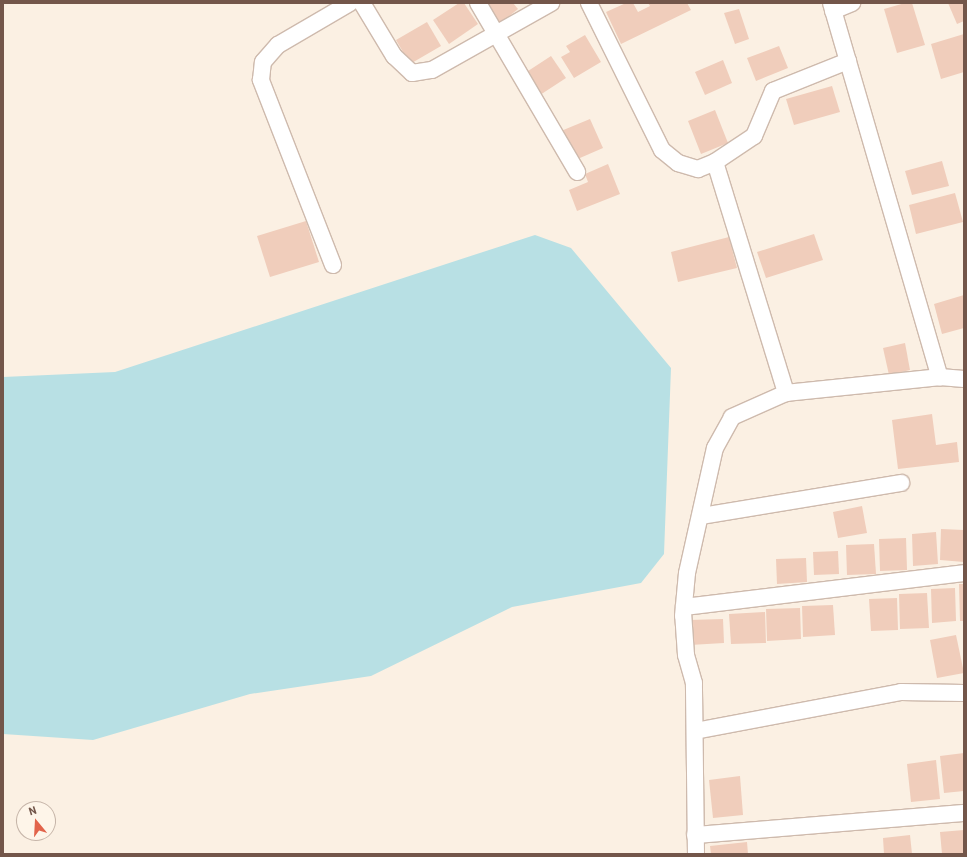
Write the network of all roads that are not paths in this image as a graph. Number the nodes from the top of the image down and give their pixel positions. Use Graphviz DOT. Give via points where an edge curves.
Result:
graph roads {
  1 [pos="350,3"];
  2 [pos="362,3"];
  3 [pos="478,3"];
  4 [pos="551,3"];
  5 [pos="589,3"];
  6 [pos="852,3"];
  7 [pos="832,7"];
  8 [pos="495,35"];
  9 [pos="848,60"];
  10 [pos="715,162"];
  11 [pos="577,172"];
  12 [pos="333,265"];
  13 [pos="940,376"];
  14 [pos="964,379"];
  15 [pos="786,394"];
  16 [pos="901,483"];
  17 [pos="702,516"];
  18 [pos="964,573"];
  19 [pos="684,607"];
  20 [pos="964,693"];
  21 [pos="695,731"];
  22 [pos="964,813"];
  23 [pos="695,835"];
  24 [pos="696,854"];
  1 -- 12 [label="street" via="278,45 263,62 261,80"];
  2 -- 8 [label="street" via="394,56 412,73 432,70"];
  3 -- 8 [label="street"];
  4 -- 8 [label="street"];
  5 -- 10 [label="street" via="662,150 678,163 698,169"];
  6 -- 7 [label="street"];
  7 -- 9 [label="street"];
  8 -- 11 [label="street"];
  9 -- 10 [label="street" via="773,91 754,136"];
  9 -- 13 [label="street"];
  10 -- 15 [label="street"];
  13 -- 14 [label="street"];
  13 -- 15 [label="street"];
  15 -- 17 [label="street" via="732,417 715,448"];
  16 -- 17 [label="street"];
  17 -- 19 [label="street" via="687,573"];
  18 -- 19 [label="street"];
  19 -- 21 [label="street" via="686,655 694,683"];
  20 -- 21 [label="street" via="901,692"];
  21 -- 23 [label="street"];
  22 -- 23 [label="street"];
  23 -- 24 [label="street"];
}
